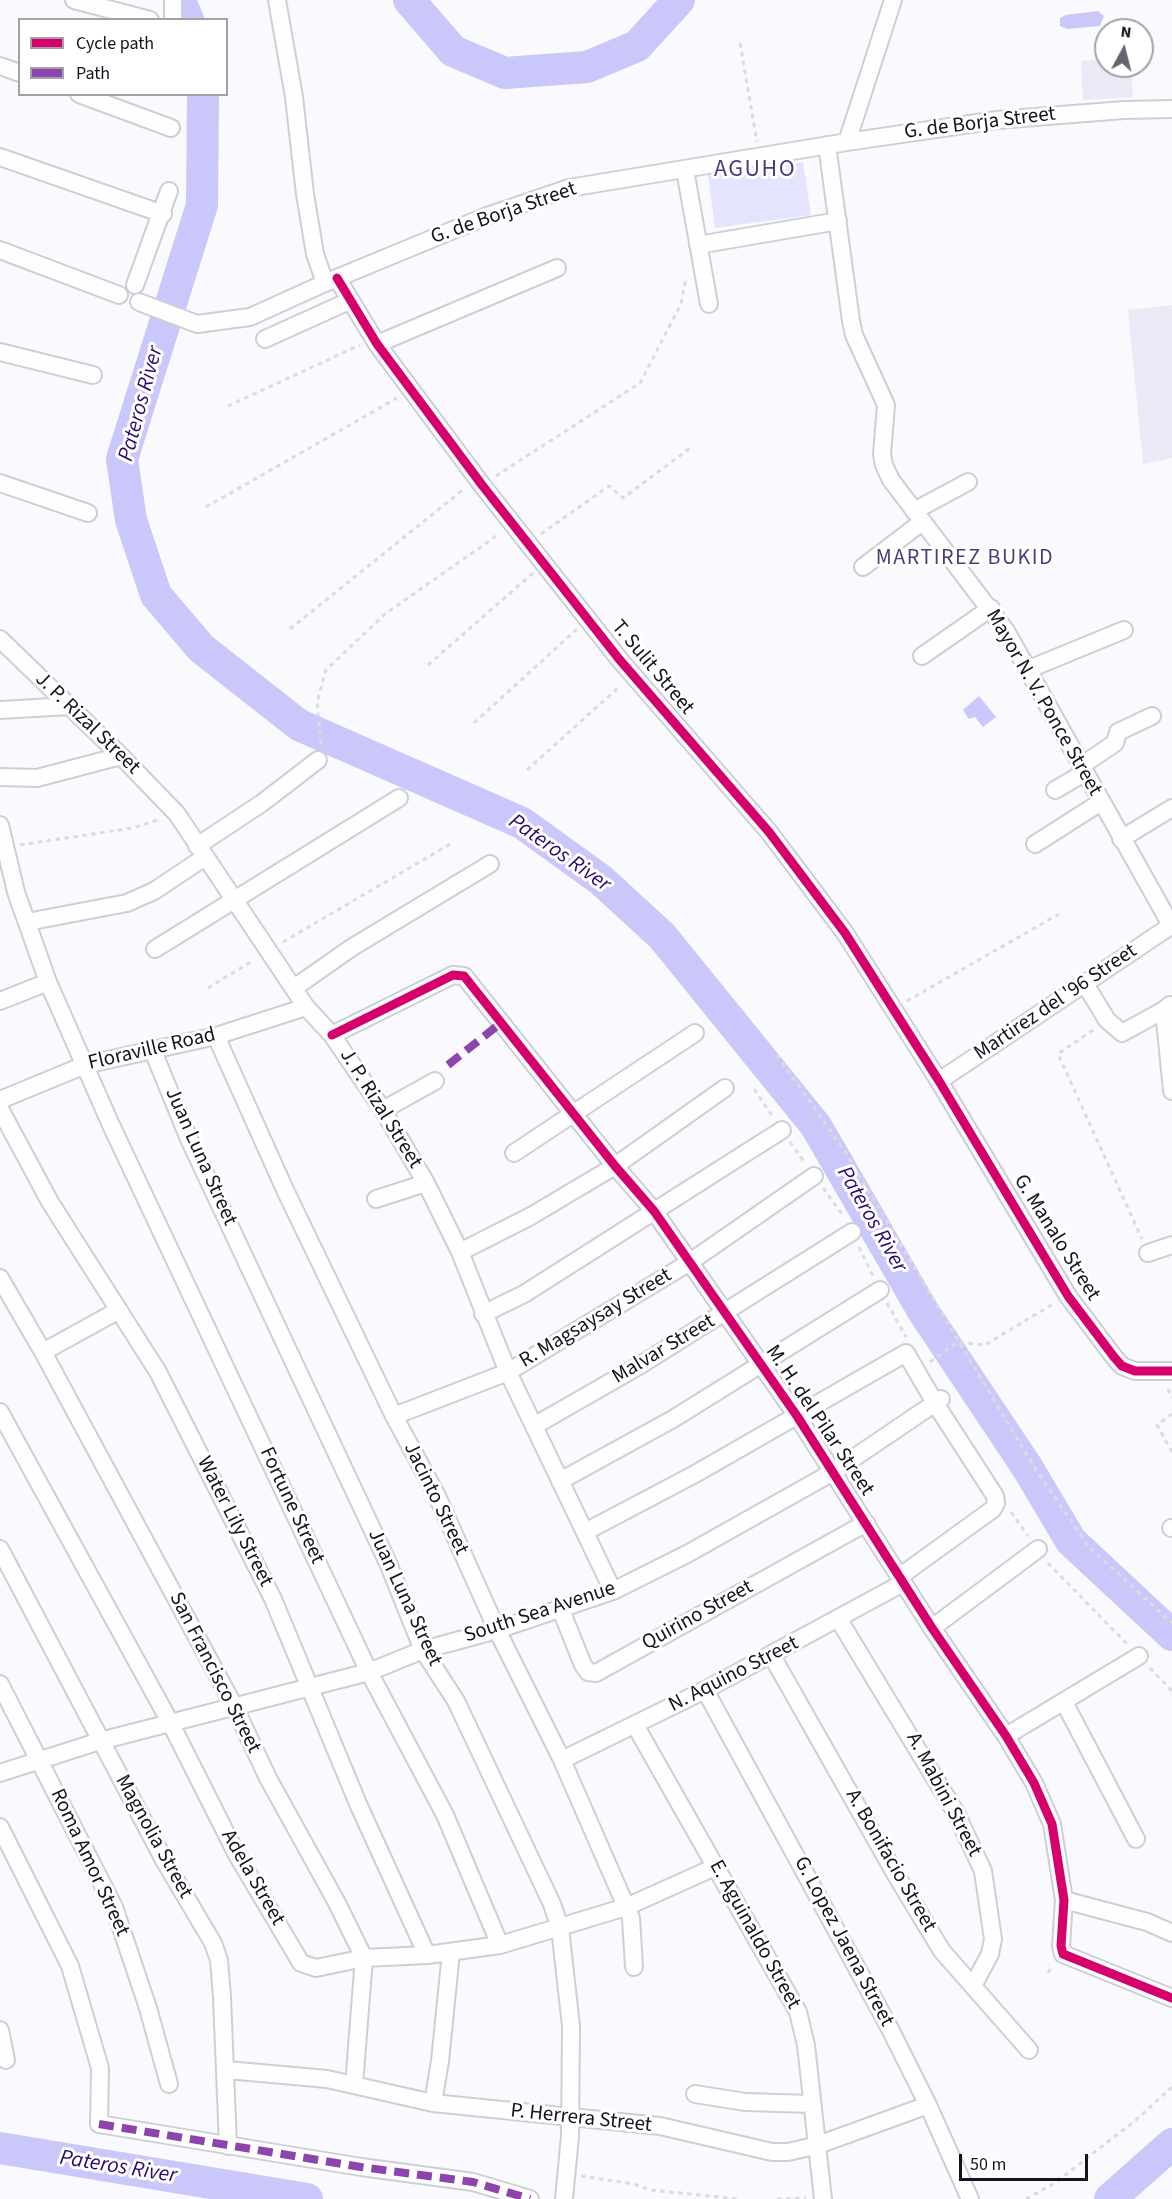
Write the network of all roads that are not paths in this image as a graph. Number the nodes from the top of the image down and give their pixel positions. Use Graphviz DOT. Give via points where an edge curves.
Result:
graph roads {
  1 [pos="74,0"];
  2 [pos="173,0"];
  3 [pos="277,0"];
  4 [pos="893,0"];
  5 [pos="142,18"];
  6 [pos="173,18"];
  7 [pos="0,66"];
  8 [pos="18,72"];
  9 [pos="84,96"];
  10 [pos="1172,109"];
  11 [pos="171,128"];
  12 [pos="847,141"];
  13 [pos="827,145"];
  14 [pos="0,157"];
  15 [pos="685,170"];
  16 [pos="169,191"];
  17 [pos="163,214"];
  18 [pos="838,221"];
  19 [pos="698,245"];
  20 [pos="0,250"];
  21 [pos="557,268"];
  22 [pos="331,280"];
  23 [pos="135,285"];
  24 [pos="119,295"];
  25 [pos="349,301"];
  26 [pos="139,302"];
  27 [pos="710,304"];
  28 [pos="264,339"];
  29 [pos="375,341"];
  30 [pos="0,352"];
  31 [pos="93,375"];
  32 [pos="968,482"];
  33 [pos="0,483"];
  34 [pos="88,513"];
  35 [pos="918,516"];
  36 [pos="863,567"];
  37 [pos="990,608"];
  38 [pos="1124,630"];
  39 [pos="1,642"];
  40 [pos="922,656"];
  41 [pos="1029,669"];
  42 [pos="69,706"];
  43 [pos="0,710"];
  44 [pos="1152,716"];
  45 [pos="320,755"];
  46 [pos="122,756"];
  47 [pos="1082,769"];
  48 [pos="0,777"];
  49 [pos="1055,790"];
  50 [pos="399,798"];
  51 [pos="1101,802"];
  52 [pos="1172,808"];
  53 [pos="0,825"];
  54 [pos="1120,839"];
  55 [pos="1035,844"];
  56 [pos="201,852"];
  57 [pos="490,864"];
  58 [pos="233,899"];
  59 [pos="27,922"];
  60 [pos="1172,925"];
  61 [pos="156,949"];
  62 [pos="48,982"];
  63 [pos="1085,984"];
  64 [pos="294,988"];
  65 [pos="0,1001"];
  66 [pos="306,1007"];
  67 [pos="1168,1007"];
  68 [pos="695,1033"];
  69 [pos="332,1035"];
  70 [pos="216,1036"];
  71 [pos="153,1051"];
  72 [pos="85,1065"];
  73 [pos="435,1081"];
  74 [pos="939,1081"];
  75 [pos="725,1088"];
  76 [pos="1172,1091"];
  77 [pos="0,1100"];
  78 [pos="0,1109"];
  79 [pos="383,1110"];
  80 [pos="573,1113"];
  81 [pos="782,1130"];
  82 [pos="514,1153"];
  83 [pos="615,1166"];
  84 [pos="814,1176"];
  85 [pos="426,1183"];
  86 [pos="376,1198"];
  87 [pos="654,1211"];
  88 [pos="852,1232"];
  89 [pos="1172,1245"];
  90 [pos="459,1252"];
  91 [pos="1148,1253"];
  92 [pos="690,1262"];
  93 [pos="0,1278"];
  94 [pos="880,1290"];
  95 [pos="119,1310"];
  96 [pos="725,1312"];
  97 [pos="483,1314"];
  98 [pos="43,1352"];
  99 [pos="760,1365"];
  100 [pos="1172,1371"];
  101 [pos="508,1372"];
  102 [pos="938,1401"];
  103 [pos="0,1412"];
  104 [pos="394,1416"];
  105 [pos="797,1416"];
  106 [pos="534,1425"];
  107 [pos="833,1472"];
  108 [pos="560,1480"];
  109 [pos="866,1523"];
  110 [pos="585,1532"];
  111 [pos="0,1549"];
  112 [pos="1038,1549"];
  113 [pos="901,1580"];
  114 [pos="613,1591"];
  115 [pos="561,1610"];
  116 [pos="839,1620"];
  117 [pos="932,1628"];
  118 [pos="497,1630"];
  119 [pos="423,1650"];
  120 [pos="772,1656"];
  121 [pos="1139,1656"];
  122 [pos="369,1672"];
  123 [pos="0,1684"];
  124 [pos="309,1688"];
  125 [pos="705,1690"];
  126 [pos="1064,1702"];
  127 [pos="234,1706"];
  128 [pos="170,1722"];
  129 [pos="635,1725"];
  130 [pos="1006,1736"];
  131 [pos="100,1741"];
  132 [pos="40,1759"];
  133 [pos="562,1760"];
  134 [pos="0,1773"];
  135 [pos="0,1827"];
  136 [pos="1136,1839"];
  137 [pos="715,1867"];
  138 [pos="1064,1900"];
  139 [pos="626,1907"];
  140 [pos="560,1928"];
  141 [pos="1172,1933"];
  142 [pos="500,1945"];
  143 [pos="451,1952"];
  144 [pos="427,1955"];
  145 [pos="364,1958"];
  146 [pos="634,1967"];
  147 [pos="974,1984"];
  148 [pos="1172,1998"];
  149 [pos="0,2030"];
  150 [pos="1029,2050"];
  151 [pos="6,2060"];
  152 [pos="227,2070"];
  153 [pos="170,2084"];
  154 [pos="354,2085"];
  155 [pos="695,2094"];
  156 [pos="433,2103"];
  157 [pos="812,2104"];
  158 [pos="928,2105"];
  159 [pos="570,2115"];
  160 [pos="818,2145"];
  161 [pos="228,2146"];
  162 [pos="823,2198"];
  163 [pos="530,2199"];
  164 [pos="564,2199"];
  165 [pos="969,2199"];
  1 -- 5 [label="street"];
  2 -- 6 [label="street"];
  3 -- 22 [label="street, T. Sulit Street" via="294,96 311,234 315,254"];
  4 -- 12 [label="street"];
  7 -- 8 [label="street"];
  9 -- 11 [label="street"];
  10 -- 12 [label="street, G. de Borja Street" via="997,120"];
  12 -- 13 [label="street, G. de Borja Street"];
  13 -- 15 [label="street, G. de Borja Street"];
  13 -- 18 [label="street, Mayor N. V. Ponce Street"];
  14 -- 17 [label="street"];
  15 -- 19 [label="street"];
  15 -- 22 [label="street, G. de Borja Street" via="569,188 487,216"];
  16 -- 17 [label="street"];
  17 -- 23 [label="street"];
  18 -- 19 [label="street"];
  18 -- 35 [label="street, Mayor N. V. Ponce Street" via="854,335 886,405 884,465"];
  19 -- 27 [label="street"];
  20 -- 24 [label="street"];
  21 -- 29 [label="street"];
  22 -- 25 [label="street, T. Sulit Street"];
  22 -- 26 [label="street, G. de Borja Street" via="250,317 197,324"];
  25 -- 28 [label="street"];
  25 -- 29 [label="street, T. Sulit Street"];
  29 -- 74 [label="street, T. Sulit Street" via="587,619 769,832 855,947"];
  30 -- 31 [label="street"];
  32 -- 35 [label="street"];
  33 -- 34 [label="street"];
  35 -- 36 [label="street"];
  35 -- 37 [label="street, Mayor N. V. Ponce Street"];
  37 -- 40 [label="street"];
  37 -- 41 [label="street, Mayor N. V. Ponce Street"];
  38 -- 41 [label="street"];
  39 -- 42 [label="street, J. P. Rizal Street"];
  41 -- 47 [label="street, Mayor N. V. Ponce Street"];
  42 -- 43 [label="street"];
  42 -- 46 [label="street, J. P. Rizal Street"];
  44 -- 47 [label="street" via="1118,732 1115,743"];
  45 -- 56 [label="street"];
  46 -- 48 [label="street" via="37,778"];
  46 -- 56 [label="street, J. P. Rizal Street" via="177,814"];
  47 -- 49 [label="street"];
  47 -- 51 [label="street, Mayor N. V. Ponce Street"];
  50 -- 58 [label="street"];
  51 -- 54 [label="street, Mayor N. V. Ponce Street"];
  51 -- 55 [label="street"];
  52 -- 54 [label="street"];
  53 -- 59 [label="street, Fortune Street"];
  54 -- 60 [label="street, Mayor N. V. Ponce Street"];
  56 -- 58 [label="street, J. P. Rizal Street"];
  56 -- 59 [label="street" via="154,891 127,903"];
  57 -- 64 [label="street" via="351,948"];
  58 -- 61 [label="street"];
  58 -- 64 [label="street, J. P. Rizal Street"];
  59 -- 62 [label="street, Fortune Street"];
  60 -- 63 [label="street, Martirez del '96 Street"];
  62 -- 65 [label="street"];
  62 -- 72 [label="street, Fortune Street"];
  63 -- 67 [label="street" via="1118,1031 1125,1032"];
  63 -- 74 [label="street, Martirez del '96 Street"];
  64 -- 66 [label="street, J. P. Rizal Street"];
  66 -- 69 [label="street, J. P. Rizal Street"];
  66 -- 70 [label="street, Floraville Road"];
  67 -- 76 [label="street"];
  68 -- 80 [label="street"];
  69 -- 79 [label="street, J. P. Rizal Street"];
  69 -- 80 [label="street, M. H. del Pilar Street" via="459,974"];
  70 -- 71 [label="street, Floraville Road"];
  70 -- 104 [label="street, Jacinto Street"];
  71 -- 72 [label="street, Floraville Road"];
  71 -- 119 [label="street, Juan Luna Street" via="189,1139 388,1563"];
  72 -- 77 [label="street, Floraville Road"];
  72 -- 122 [label="street, Fortune Street"];
  73 -- 79 [label="street"];
  74 -- 100 [label="street, G. Manalo Street" via="1068,1296 1122,1366 1135,1371"];
  75 -- 83 [label="street"];
  78 -- 95 [label="street, Water Lily Street" via="50,1202"];
  79 -- 85 [label="street, J. P. Rizal Street"];
  80 -- 82 [label="street"];
  80 -- 83 [label="street, M. H. del Pilar Street"];
  81 -- 87 [label="street"];
  83 -- 87 [label="street, M. H. del Pilar Street"];
  83 -- 90 [label="street" via="531,1216"];
  84 -- 92 [label="street, R. Magsaysay Street"];
  85 -- 86 [label="street"];
  85 -- 90 [label="street, J. P. Rizal Street"];
  87 -- 92 [label="street, M. H. del Pilar Street"];
  87 -- 97 [label="street" via="524,1294"];
  88 -- 96 [label="street, Malvar Street"];
  89 -- 91 [label="street"];
  90 -- 97 [label="street, J. P. Rizal Street"];
  92 -- 96 [label="street, M. H. del Pilar Street"];
  92 -- 101 [label="street, R. Magsaysay Street"];
  93 -- 98 [label="street, San Francisco Street"];
  94 -- 99 [label="street"];
  95 -- 98 [label="street"];
  95 -- 124 [label="street, Water Lily Street" via="158,1372 273,1599"];
  96 -- 99 [label="street, M. H. del Pilar Street"];
  96 -- 106 [label="street, Malvar Street"];
  97 -- 101 [label="street, J. P. Rizal Street"];
  98 -- 127 [label="street, San Francisco Street"];
  99 -- 105 [label="street, M. H. del Pilar Street"];
  99 -- 108 [label="street" via="673,1419"];
  101 -- 104 [label="street, R. Magsaysay Street"];
  101 -- 106 [label="street, J. P. Rizal Street"];
  102 -- 105 [label="street" via="906,1353"];
  102 -- 107 [label="street, South Sea Avenue"];
  102 -- 113 [label="street, N. Aquino Street" via="996,1503"];
  103 -- 128 [label="street, Adela Street"];
  104 -- 118 [label="street, Jacinto Street" via="437,1496"];
  105 -- 107 [label="street, M. H. del Pilar Street"];
  105 -- 110 [label="street"];
  106 -- 108 [label="street, J. P. Rizal Street"];
  107 -- 109 [label="street, M. H. del Pilar Street"];
  107 -- 114 [label="street, South Sea Avenue"];
  108 -- 110 [label="street, J. P. Rizal Street"];
  109 -- 113 [label="street, M. H. del Pilar Street"];
  109 -- 115 [label="street, Quirino Street" via="596,1673 588,1672 583,1665"];
  110 -- 114 [label="street, J. P. Rizal Street"];
  111 -- 131 [label="street, Magnolia Street"];
  112 -- 117 [label="street"];
  113 -- 116 [label="street, N. Aquino Street"];
  113 -- 117 [label="street, M. H. del Pilar Street"];
  114 -- 115 [label="street, South Sea Avenue"];
  115 -- 118 [label="street, South Sea Avenue"];
  116 -- 120 [label="street, N. Aquino Street"];
  116 -- 147 [label="street, A. Mabini Street" via="956,1813 982,1871 993,1939 990,1954"];
  117 -- 130 [label="street, M. H. del Pilar Street"];
  118 -- 119 [label="street, South Sea Avenue"];
  118 -- 133 [label="street, Jacinto Street"];
  119 -- 122 [label="street, South Sea Avenue"];
  119 -- 140 [label="street, Juan Luna Street" via="456,1701"];
  120 -- 125 [label="street, N. Aquino Street"];
  120 -- 147 [label="street, A. Bonifacio Street" via="942,1951"];
  121 -- 126 [label="street"];
  122 -- 124 [label="street, South Sea Avenue"];
  122 -- 142 [label="street, Fortune Street" via="445,1815"];
  123 -- 132 [label="street, Roma Amor Street"];
  124 -- 127 [label="street, South Sea Avenue"];
  124 -- 144 [label="street, Water Lily Street"];
  125 -- 129 [label="street, N. Aquino Street"];
  125 -- 158 [label="street, G. Lopez Jaena Street"];
  126 -- 130 [label="street"];
  126 -- 136 [label="street"];
  127 -- 128 [label="street, South Sea Avenue"];
  127 -- 145 [label="street, San Francisco Street"];
  128 -- 131 [label="street, South Sea Avenue"];
  128 -- 145 [label="street, Adela Street" via="237,1855 301,1963 316,1968"];
  129 -- 133 [label="street, N. Aquino Street"];
  129 -- 137 [label="street, E. Aguinaldo Street"];
  130 -- 138 [label="street, M. H. del Pilar Street" via="1053,1824"];
  131 -- 132 [label="street, South Sea Avenue"];
  131 -- 152 [label="street, Magnolia Street" via="213,1943 219,1960"];
  132 -- 134 [label="street, South Sea Avenue"];
  132 -- 153 [label="street, Roma Amor Street" via="114,1907"];
  133 -- 139 [label="street, Jacinto Street"];
  135 -- 161 [label="street" via="70,1966 100,2068 99,2124"];
  137 -- 139 [label="street, Adela Street"];
  137 -- 157 [label="street, E. Aguinaldo Street" via="798,2012"];
  138 -- 141 [label="street"];
  138 -- 148 [label="street, M. H. del Pilar Street" via="1063,1954"];
  139 -- 140 [label="street, Adela Street"];
  139 -- 146 [label="street, Jacinto Street" via="634,1932"];
  140 -- 142 [label="street, Adela Street"];
  140 -- 159 [label="street, Juan Luna Street" via="571,2026"];
  142 -- 143 [label="street, Adela Street"];
  143 -- 144 [label="street, Adela Street"];
  143 -- 156 [label="street"];
  144 -- 145 [label="street, Adela Street"];
  145 -- 154 [label="street"];
  147 -- 150 [label="street, A. Bonifacio Street"];
  149 -- 151 [label="street"];
  152 -- 154 [label="street, P. Herrera Street"];
  152 -- 161 [label="street, Magnolia Street"];
  154 -- 156 [label="street, P. Herrera Street"];
  155 -- 157 [label="street" via="745,2102"];
  156 -- 159 [label="street, P. Herrera Street"];
  157 -- 160 [label="street, E. Aguinaldo Street"];
  158 -- 160 [label="street, P. Herrera Street"];
  158 -- 165 [label="street, G. Lopez Jaena Street"];
  159 -- 160 [label="street, P. Herrera Street" via="660,2126 772,2152"];
  159 -- 164 [label="street, Juan Luna Street"];
  160 -- 162 [label="street, E. Aguinaldo Street"];
  161 -- 163 [label="street" via="473,2182"];
}
